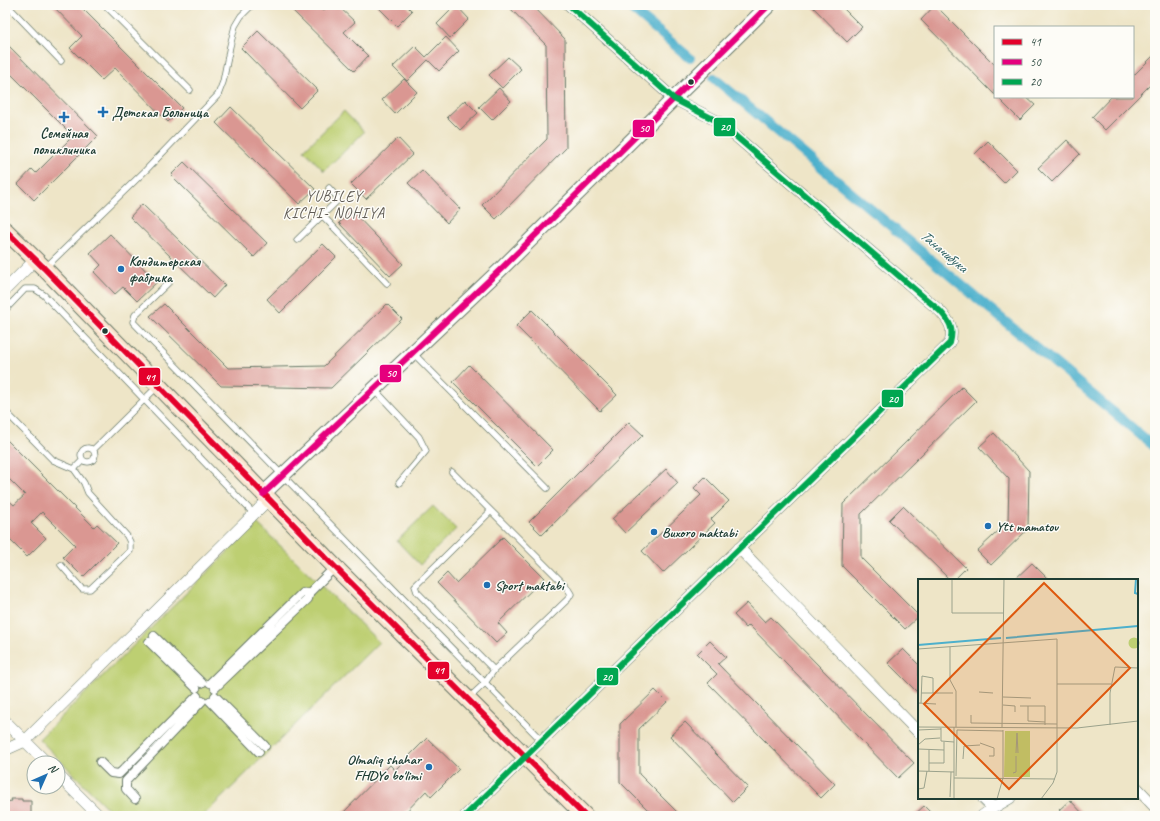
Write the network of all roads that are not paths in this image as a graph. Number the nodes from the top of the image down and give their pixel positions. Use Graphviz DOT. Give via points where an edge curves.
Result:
graph roads {
  1 [pos="7,5"];
  2 [pos="105,5"];
  3 [pos="252,5"];
  4 [pos="569,5"];
  5 [pos="769,5"];
  6 [pos="61,61"];
  7 [pos="190,90"];
  8 [pos="674,99"];
  9 [pos="329,188"];
  10 [pos="322,215"];
  11 [pos="5,230"];
  12 [pos="297,240"];
  13 [pos="40,264"];
  14 [pos="169,282"];
  15 [pos="387,283"];
  16 [pos="5,290"];
  17 [pos="5,310"];
  18 [pos="412,352"];
  19 [pos="158,385"];
  20 [pos="374,389"];
  21 [pos="144,399"];
  22 [pos="5,411"];
  23 [pos="93,450"];
  24 [pos="83,460"];
  25 [pos="74,469"];
  26 [pos="452,472"];
  27 [pos="282,476"];
  28 [pos="399,483"];
  29 [pos="547,488"];
  30 [pos="266,497"];
  31 [pos="491,511"];
  32 [pos="254,514"];
  33 [pos="739,548"];
  34 [pos="61,565"];
  35 [pos="335,567"];
  36 [pos="152,639"];
  37 [pos="494,670"];
  38 [pos="486,683"];
  39 [pos="206,692"];
  40 [pos="468,700"];
  41 [pos="5,720"];
  42 [pos="918,731"];
  43 [pos="542,740"];
  44 [pos="25,741"];
  45 [pos="265,746"];
  46 [pos="5,750"];
  47 [pos="259,752"];
  48 [pos="39,755"];
  49 [pos="525,756"];
  50 [pos="100,762"];
  51 [pos="66,782"];
  52 [pos="1138,789"];
  53 [pos="135,799"];
  54 [pos="984,799"];
  55 [pos="1008,799"];
  56 [pos="1155,807"];
  57 [pos="993,808"];
  58 [pos="99,816"];
  59 [pos="465,816"];
  60 [pos="585,816"];
  61 [pos="982,816"];
  1 -- 6 [label="lane"];
  2 -- 7 [label="lane"];
  3 -- 13 [label="lane" via="235,26 218,95 146,170"];
  4 -- 8 [label="street"];
  5 -- 8 [label="street"];
  8 -- 18 [label="street"];
  8 -- 33 [label="street" via="719,122 940,311 951,326 950,343"];
  9 -- 10 [label="lane" via="338,198"];
  10 -- 12 [label="lane"];
  10 -- 15 [label="lane"];
  11 -- 13 [label="main road"];
  13 -- 16 [label="street"];
  13 -- 19 [label="main road"];
  14 -- 27 [label="lane" via="135,315 133,322"];
  17 -- 21 [label="lane" via="25,290 35,289 44,295"];
  18 -- 20 [label="street"];
  18 -- 29 [label="lane"];
  19 -- 21 [label="lane"];
  19 -- 30 [label="main road"];
  20 -- 27 [label="street"];
  20 -- 28 [label="lane" via="419,437 426,451"];
  21 -- 23 [label="lane"];
  21 -- 32 [label="lane"];
  22 -- 25 [label="lane" via="53,460"];
  23 -- 24 [label="lane" via="83,450"];
  23 -- 24 [label="lane" via="94,460"];
  24 -- 25 [label="lane"];
  25 -- 34 [label="lane" via="88,493 127,536 130,551 90,589 82,589"];
  26 -- 31 [label="lane"];
  27 -- 30 [label="street"];
  27 -- 38 [label="lane"];
  30 -- 32 [label="street"];
  30 -- 35 [label="main road"];
  31 -- 37 [label="lane" via="416,586 417,592"];
  31 -- 37 [label="lane" via="571,594"];
  32 -- 44 [label="street"];
  33 -- 42 [label="street"];
  33 -- 43 [label="street"];
  35 -- 39 [label="street" via="310,592 308,599"];
  35 -- 40 [label="main road"];
  36 -- 39 [label="street"];
  37 -- 38 [label="lane"];
  38 -- 40 [label="lane"];
  38 -- 43 [label="lane"];
  39 -- 45 [label="street"];
  39 -- 47 [label="street"];
  39 -- 50 [label="street" via="119,774 111,774"];
  39 -- 53 [label="street" via="126,781 126,789"];
  40 -- 49 [label="main road"];
  41 -- 44 [label="street"];
  43 -- 49 [label="street"];
  44 -- 46 [label="street"];
  44 -- 48 [label="street"];
  49 -- 59 [label="street"];
  49 -- 60 [label="main road"];
  51 -- 58 [label="street"];
  52 -- 56 [label="street"];
  54 -- 57 [label="street"];
  55 -- 57 [label="street"];
  57 -- 61 [label="street"];
}
